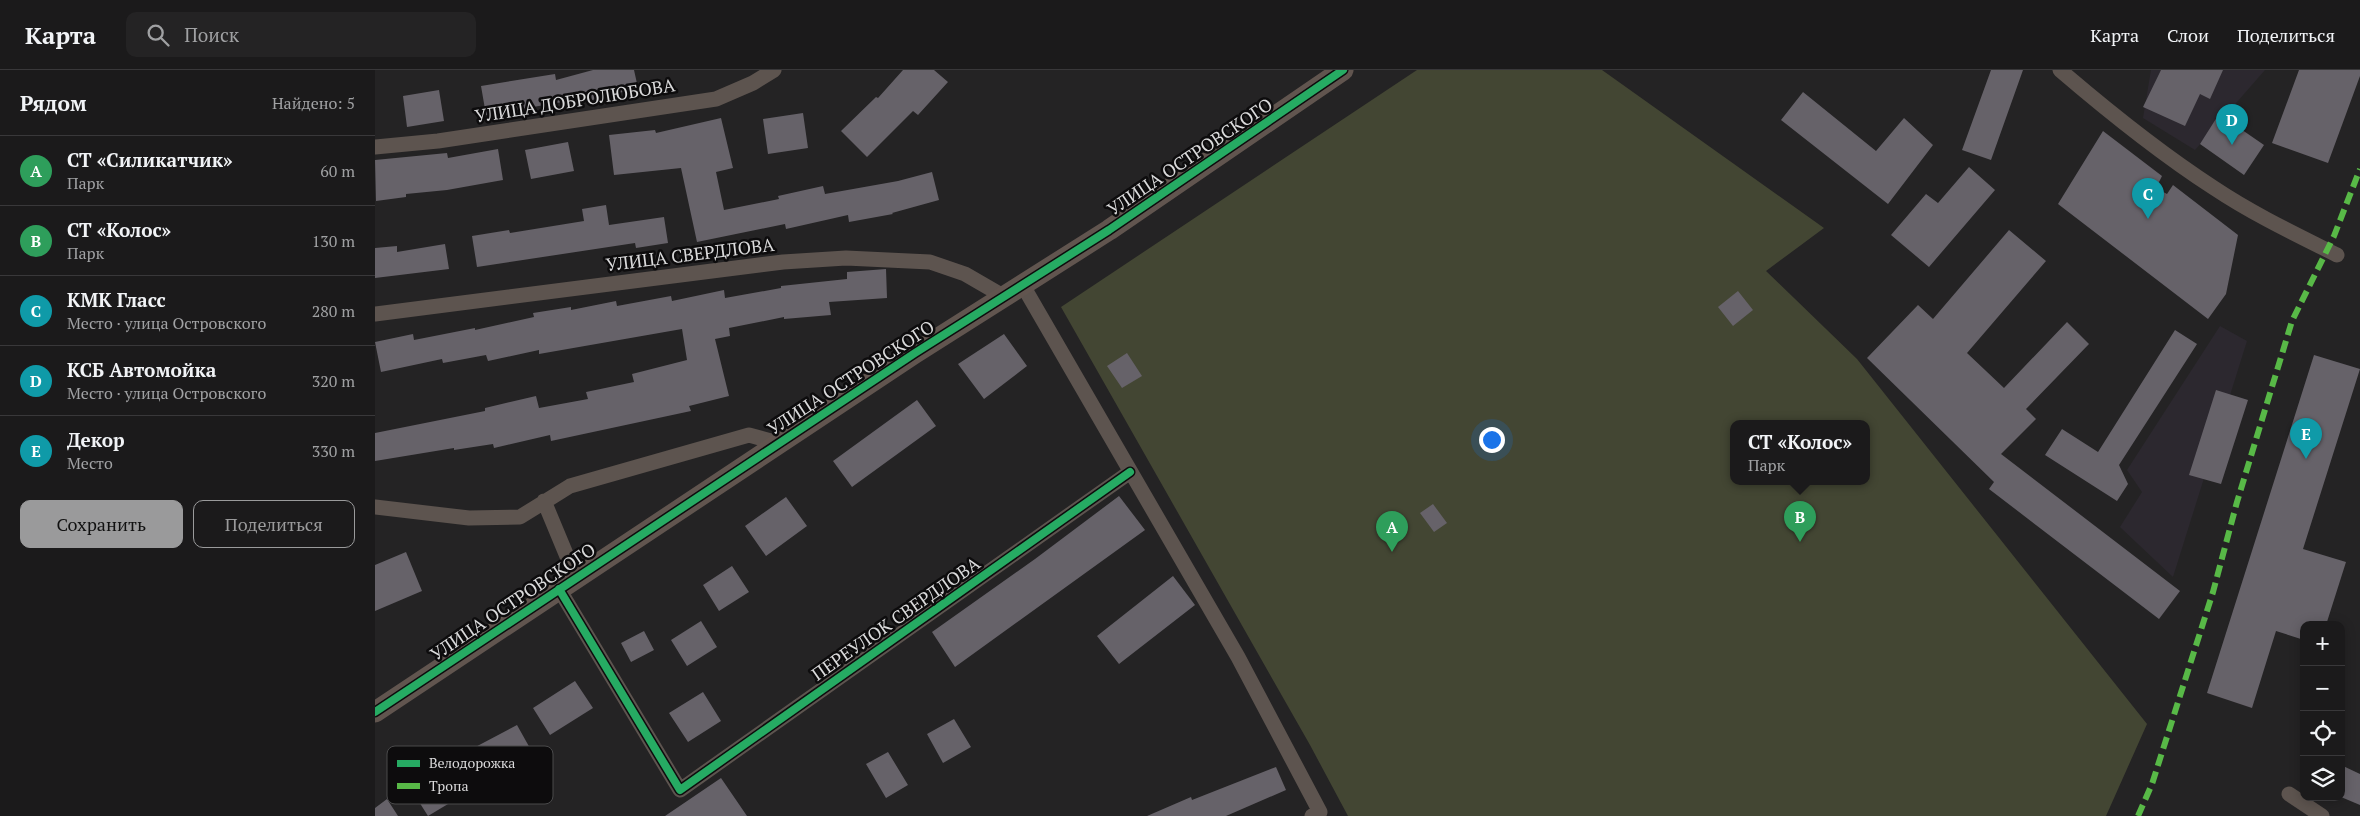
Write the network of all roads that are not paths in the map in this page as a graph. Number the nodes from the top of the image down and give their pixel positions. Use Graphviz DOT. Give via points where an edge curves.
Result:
graph roads {
  1 [pos="774,70"];
  2 [pos="1343,70"];
  3 [pos="2060,70"];
  4 [pos="375,147"];
  5 [pos="2337,255"];
  6 [pos="1023,284"];
  7 [pos="1003,296"];
  8 [pos="375,314"];
  9 [pos="778,443"];
  10 [pos="1130,472"];
  11 [pos="544,501"];
  12 [pos="375,507"];
  13 [pos="567,584"];
  14 [pos="375,712"];
  15 [pos="2289,794"];
  16 [pos="1312,816"];
  17 [pos="2322,816"];
  1 -- 4 [label="street, УЛИЦА ДОБРОЛЮБОВА" via="716,99 438,141"];
  2 -- 6 [label="street, УЛИЦА ОСТРОВСКОГО" via="1109,230"];
  3 -- 5 [label="street" via="2109,112 2213,187 2249,210"];
  6 -- 7 [label="street, УЛИЦА ОСТРОВСКОГО"];
  6 -- 10 [label="street"];
  7 -- 8 [label="street, УЛИЦА СВЕРДЛОВА" via="965,274 930,262 846,258 783,262"];
  7 -- 9 [label="street, УЛИЦА ОСТРОВСКОГО"];
  9 -- 11 [label="street" via="749,435 570,486"];
  9 -- 13 [label="street, УЛИЦА ОСТРОВСКОГО"];
  10 -- 13 [label="street, ПЕРЕУЛОК СВЕРДЛОВА" via="680,790"];
  10 -- 16 [label="street" via="1238,657 1320,812"];
  11 -- 12 [label="street" via="520,517 469,518"];
  11 -- 13 [label="street"];
  13 -- 14 [label="street, УЛИЦА ОСТРОВСКОГО"];
  15 -- 17 [label="street"];
}
